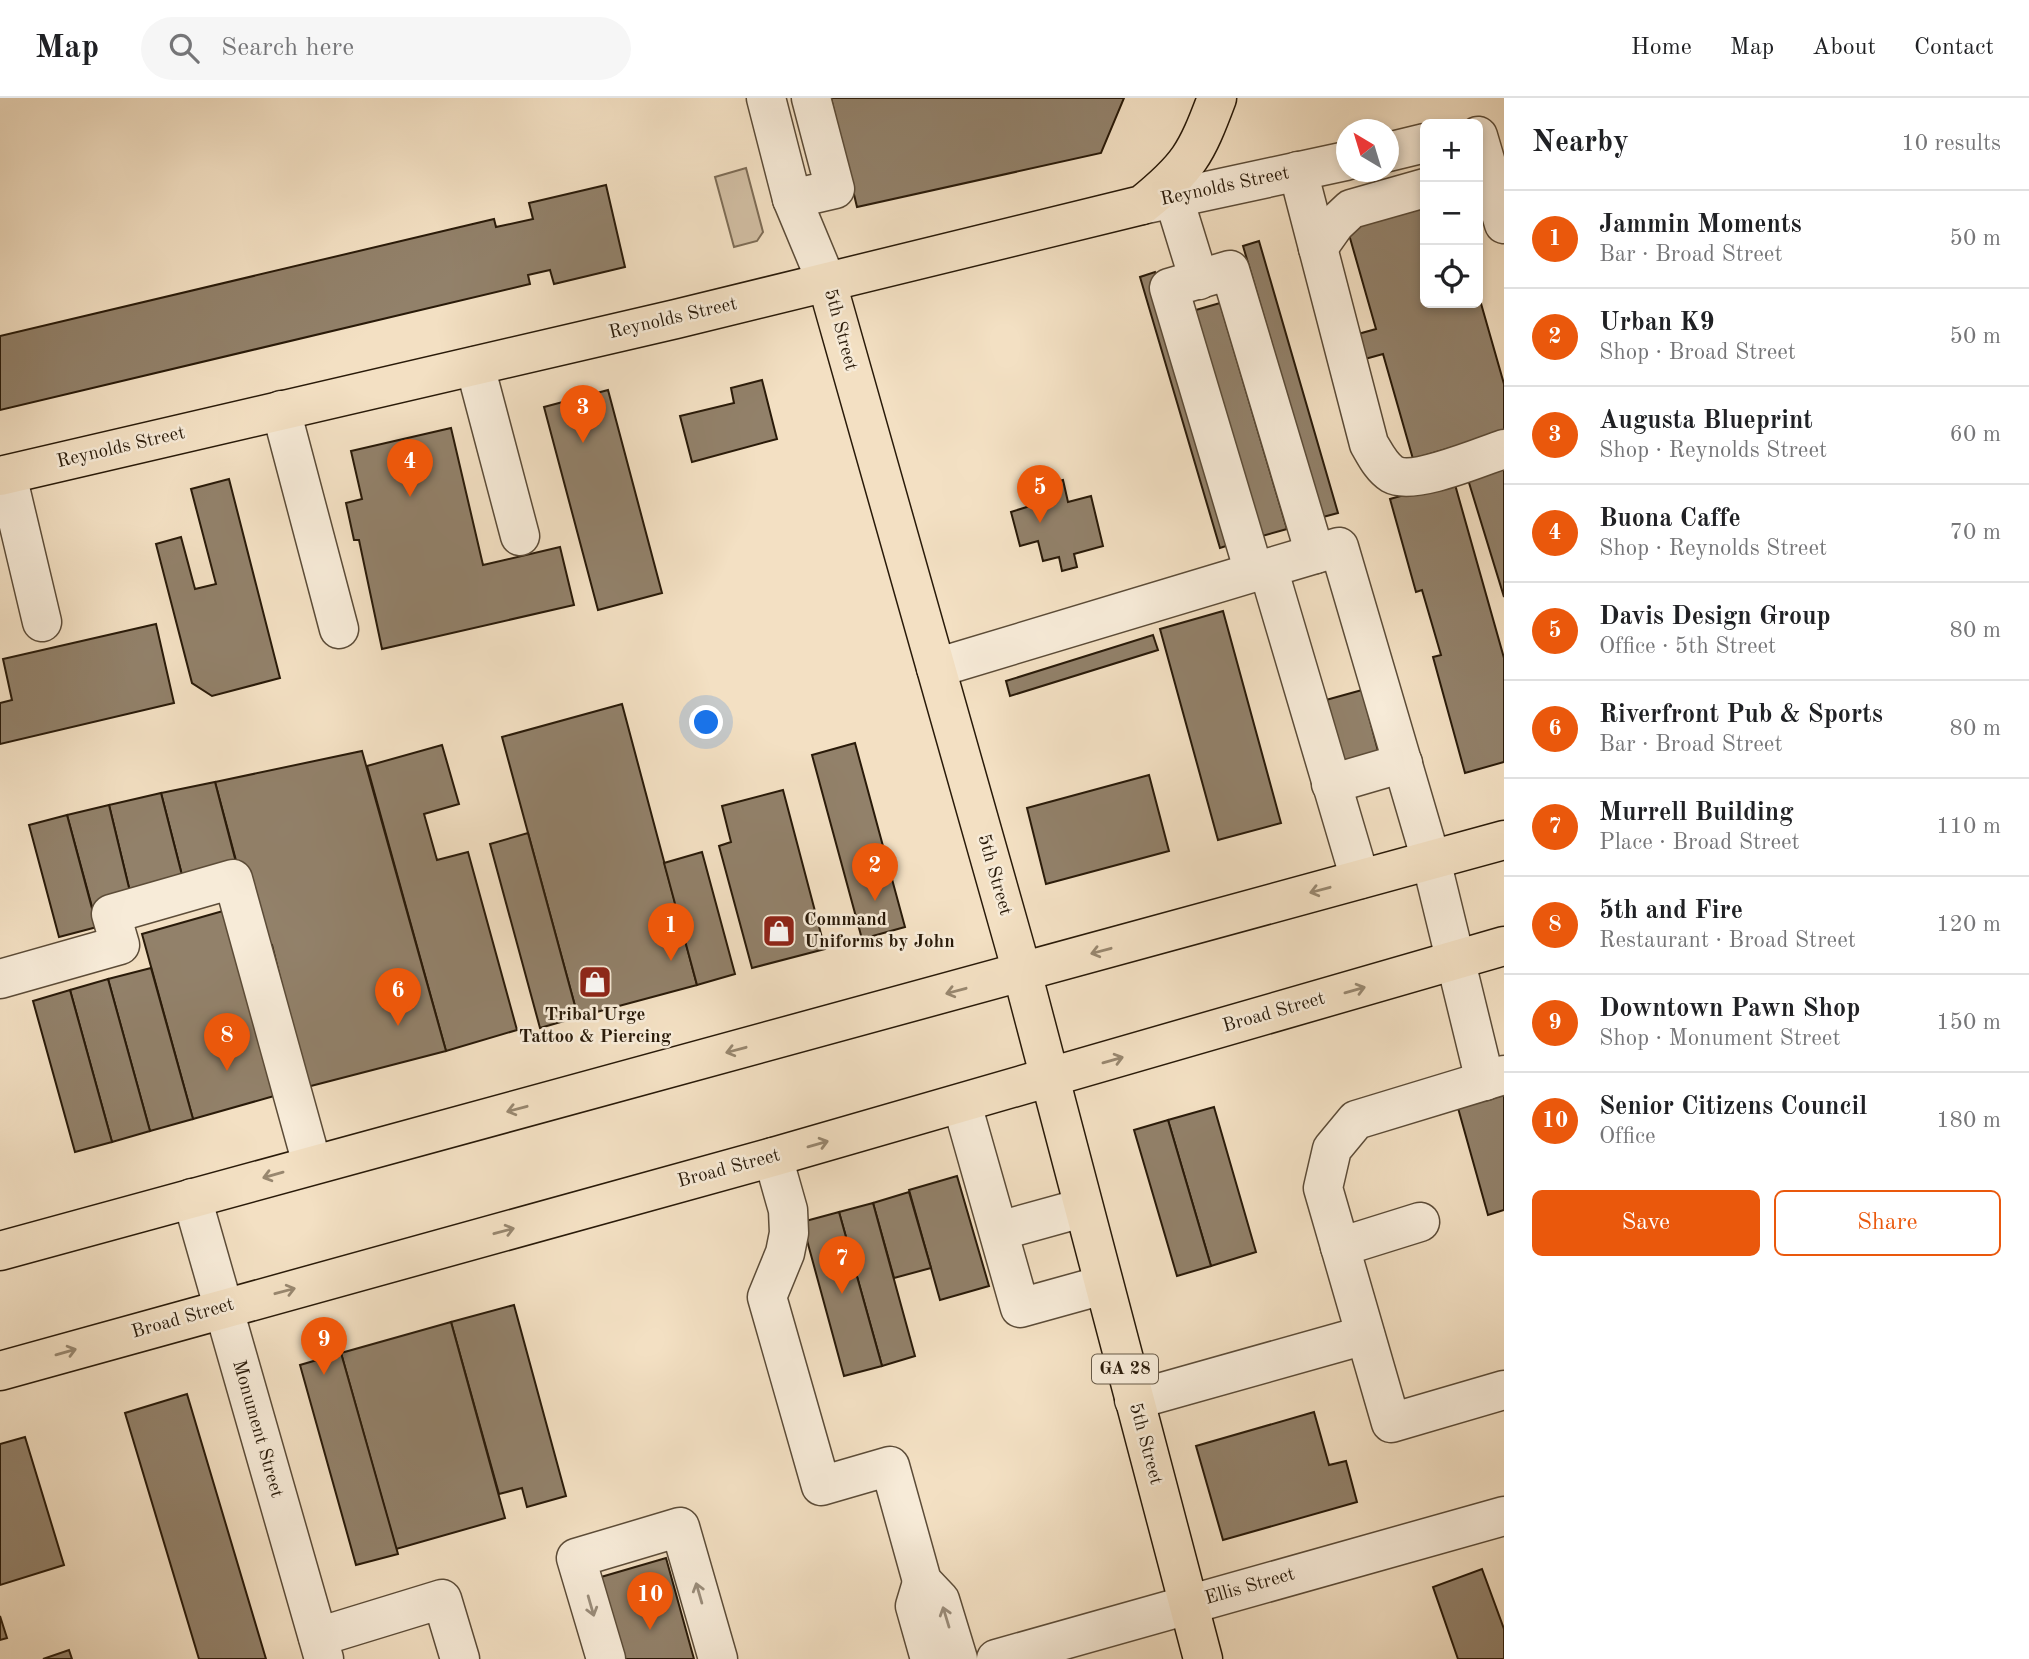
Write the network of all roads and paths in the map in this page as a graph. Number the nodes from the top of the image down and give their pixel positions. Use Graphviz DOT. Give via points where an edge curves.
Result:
graph roads {
  1 [pos="766,98"];
  2 [pos="811,98"];
  3 [pos="1217,98"];
  4 [pos="1504,126"];
  5 [pos="1483,132"];
  6 [pos="1420,145"];
  7 [pos="1399,150"];
  8 [pos="1336,163"];
  9 [pos="1298,172"];
  10 [pos="1485,186"];
  11 [pos="1420,189"];
  12 [pos="792,199"];
  13 [pos="1158,202"];
  14 [pos="1504,224"];
  15 [pos="1318,248"];
  16 [pos="1199,280"];
  17 [pos="827,283"];
  18 [pos="475,366"];
  19 [pos="281,410"];
  20 [pos="1504,449"];
  21 [pos="3,476"];
  22 [pos="520,536"];
  23 [pos="1315,554"];
  24 [pos="1261,570"];
  25 [pos="42,622"];
  26 [pos="339,629"];
  27 [pos="936,668"];
  28 [pos="1403,764"];
  29 [pos="1331,784"];
  30 [pos="1504,840"];
  31 [pos="1431,860"];
  32 [pos="1360,879"];
  33 [pos="1504,946"];
  34 [pos="1457,960"];
  35 [pos="1022,972"];
  36 [pos="0,979"];
  37 [pos="1494,1078"];
  38 [pos="1047,1079"];
  39 [pos="962,1104"];
  40 [pos="773,1157"];
  41 [pos="312,1164"];
  42 [pos="192,1198"];
  43 [pos="1082,1208"];
  44 [pos="1420,1222"];
  45 [pos="999,1231"];
  46 [pos="1340,1247"];
  47 [pos="0,1251"];
  48 [pos="1103,1285"];
  49 [pos="223,1308"];
  50 [pos="1365,1335"];
  51 [pos="0,1371"];
  52 [pos="1504,1390"];
  53 [pos="1134,1400"];
  54 [pos="1504,1516"];
  55 [pos="922,1581"];
  56 [pos="1188,1604"];
  57 [pos="321,1648"];
  58 [pos="460,1659"];
  59 [pos="606,1659"];
  60 [pos="718,1659"];
  61 [pos="930,1659"];
  62 [pos="958,1659"];
  63 [pos="996,1659"];
  64 [pos="1203,1659"];
  1 -- 12 [label="street, 5th Street"];
  2 -- 12 [label="street" via="835,189"];
  3 -- 13 [label="main road" via="1200,145"];
  4 -- 5 [label="street"];
  6 -- 7 [label="street"];
  8 -- 9 [label="street, Reynolds Street"];
  9 -- 13 [label="street, Reynolds Street"];
  9 -- 15 [label="street"];
  10 -- 14 [label="street"];
  11 -- 15 [label="street" via="1351,209"];
  12 -- 17 [label="street, 5th Street"];
  13 -- 16 [label="street"];
  13 -- 17 [label="main road, Reynolds Street"];
  15 -- 20 [label="street" via="1368,444 1379,461 1394,475 1414,478"];
  16 -- 23 [label="street" via="1230,270"];
  16 -- 24 [label="street" via="1169,288"];
  17 -- 18 [label="main road, Reynolds Street"];
  17 -- 27 [label="main road, 5th Street"];
  18 -- 19 [label="main road, Reynolds Street"];
  18 -- 22 [label="street"];
  19 -- 21 [label="main road, Reynolds Street"];
  19 -- 26 [label="street"];
  21 -- 25 [label="street"];
  23 -- 24 [label="street"];
  23 -- 28 [label="street" via="1339,547"];
  24 -- 27 [label="street"];
  24 -- 29 [label="street"];
  27 -- 35 [label="main road, 5th Street"];
  28 -- 29 [label="street"];
  28 -- 31 [label="street"];
  29 -- 32 [label="street"];
  30 -- 31 [label="main road"];
  31 -- 32 [label="main road"];
  31 -- 34 [label="street"];
  32 -- 35 [label="main road, one-way"];
  33 -- 34 [label="main road, Broad Street"];
  34 -- 37 [label="street" via="1469,1026"];
  38 -- 34 [label="main road, Broad Street, one-way"];
  35 -- 38 [label="main road, 5th Street / GA 28"];
  35 -- 41 [label="main road, one-way"];
  36 -- 41 [label="street" via="120,944 111,914 233,879"];
  37 -- 46 [label="street" via="1356,1119 1332,1149 1323,1188"];
  38 -- 39 [label="main road, Broad Street"];
  38 -- 43 [label="main road, 5th Street / GA 28"];
  40 -- 39 [label="main road, Broad Street, one-way"];
  39 -- 45 [label="street"];
  49 -- 40 [label="main road, Broad Street, one-way"];
  40 -- 55 [label="street" via="788,1210 789,1233 767,1297 821,1486 890,1466"];
  41 -- 42 [label="main road, one-way"];
  42 -- 47 [label="main road"];
  42 -- 49 [label="street, Monument Street"];
  43 -- 45 [label="street"];
  43 -- 48 [label="main road, 5th Street / GA 28"];
  44 -- 46 [label="street"];
  45 -- 48 [label="street" via="1020,1308"];
  46 -- 50 [label="street"];
  48 -- 53 [label="main road, 5th Street / GA 28"];
  51 -- 49 [label="main road, Broad Street, one-way"];
  49 -- 57 [label="street, Monument Street"];
  50 -- 52 [label="street" via="1391,1423"];
  50 -- 53 [label="street"];
  53 -- 56 [label="main road, 5th Street / GA 28"];
  54 -- 56 [label="street, Ellis Street"];
  55 -- 61 [label="street" via="915,1606"];
  62 -- 55 [label="street, one-way" via="940,1600"];
  56 -- 63 [label="street, Ellis Street"];
  56 -- 64 [label="main road, 5th Street / GA 28"];
  57 -- 58 [label="street" via="442,1600"];
  60 -- 59 [label="street, one-way" via="680,1527 576,1558"];
}
